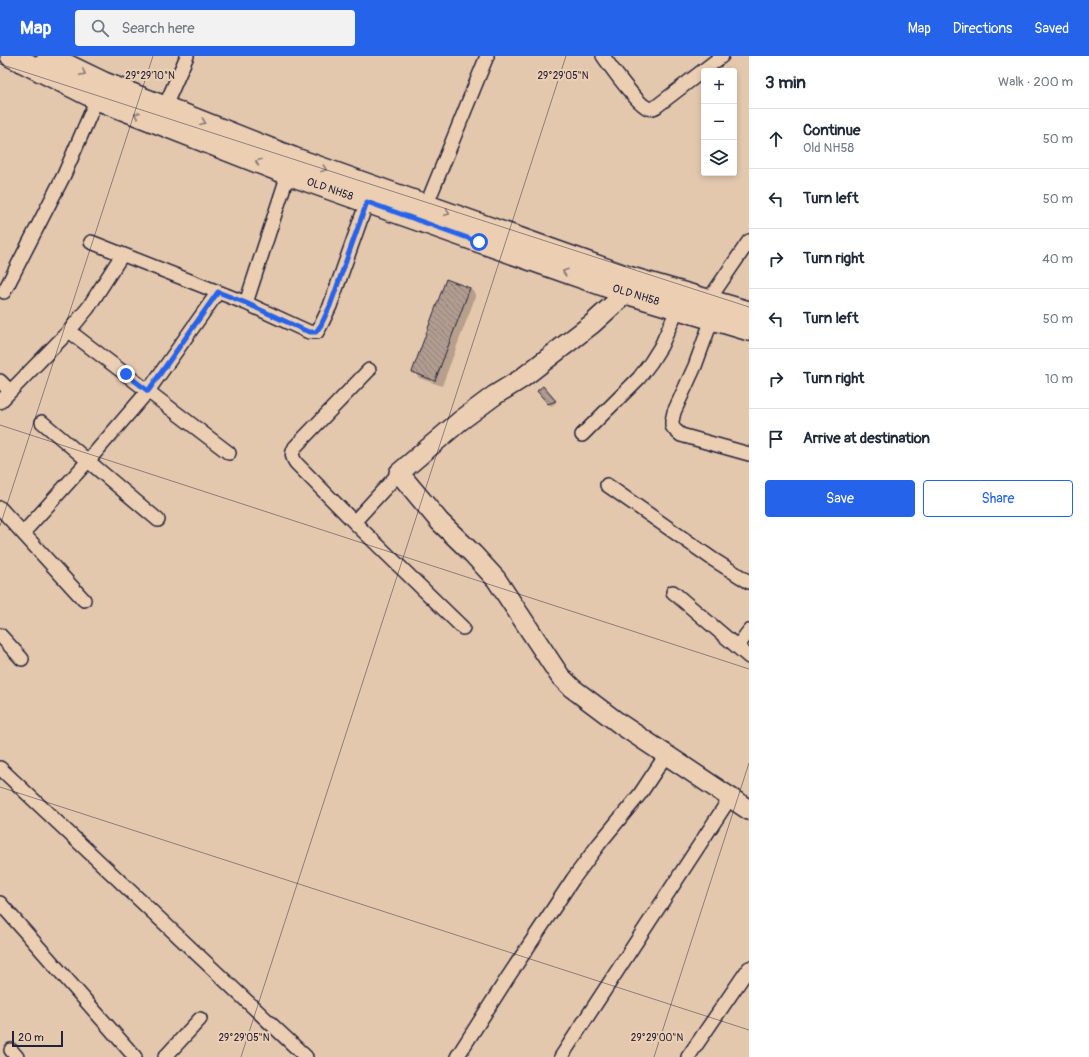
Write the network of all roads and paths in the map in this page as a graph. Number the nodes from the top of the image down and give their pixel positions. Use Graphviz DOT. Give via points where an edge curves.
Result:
graph roads {
  1 [pos="11,56"];
  2 [pos="48,56"];
  3 [pos="187,56"];
  4 [pos="487,56"];
  5 [pos="603,56"];
  6 [pos="721,56"];
  7 [pos="100,91"];
  8 [pos="161,116"];
  9 [pos="291,166"];
  10 [pos="370,194"];
  11 [pos="424,213"];
  12 [pos="749,241"];
  13 [pos="91,242"];
  14 [pos="122,255"];
  15 [pos="591,272"];
  16 [pos="4,292"];
  17 [pos="218,292"];
  18 [pos="626,293"];
  19 [pos="246,303"];
  20 [pos="678,308"];
  21 [pos="710,310"];
  22 [pos="749,312"];
  23 [pos="749,330"];
  24 [pos="69,331"];
  25 [pos="368,370"];
  26 [pos="0,381"];
  27 [pos="10,391"];
  28 [pos="148,391"];
  29 [pos="0,402"];
  30 [pos="42,422"];
  31 [pos="582,435"];
  32 [pos="229,452"];
  33 [pos="749,454"];
  34 [pos="88,461"];
  35 [pos="399,473"];
  36 [pos="607,485"];
  37 [pos="0,508"];
  38 [pos="158,520"];
  39 [pos="354,522"];
  40 [pos="23,533"];
  41 [pos="749,582"];
  42 [pos="673,592"];
  43 [pos="84,600"];
  44 [pos="463,628"];
  45 [pos="749,631"];
  46 [pos="0,635"];
  47 [pos="738,647"];
  48 [pos="749,657"];
  49 [pos="22,659"];
  50 [pos="666,755"];
  51 [pos="0,768"];
  52 [pos="730,798"];
  53 [pos="749,810"];
  54 [pos="0,903"];
  55 [pos="749,968"];
  56 [pos="200,1019"];
  57 [pos="135,1057"];
  58 [pos="165,1057"];
  59 [pos="306,1057"];
  60 [pos="457,1057"];
  61 [pos="561,1057"];
  62 [pos="688,1057"];
  1 -- 7 [label="main road, OLD NH58"];
  2 -- 7 [label="main road, OLD NH58, one-way"];
  3 -- 8 [label="street"];
  4 -- 11 [label="street"];
  5 -- 6 [label="street" via="642,105 649,108 657,106"];
  7 -- 8 [label="main road, OLD NH58"];
  7 -- 16 [label="street" via="64,175"];
  8 -- 9 [label="main road, OLD NH58"];
  9 -- 10 [label="main road, OLD NH58"];
  9 -- 19 [label="street"];
  10 -- 11 [label="main road, OLD NH58"];
  10 -- 19 [label="street" via="330,306 316,332 304,330"];
  11 -- 15 [label="main road, OLD NH58" via="478,224"];
  12 -- 21 [label="street"];
  13 -- 14 [label="street"];
  14 -- 17 [label="street"];
  14 -- 24 [label="street" via="88,308"];
  15 -- 18 [label="main road, OLD NH58"];
  15 -- 21 [label="main road, OLD NH58" via="628,277 684,293"];
  17 -- 19 [label="street"];
  17 -- 28 [label="street"];
  18 -- 20 [label="main road, OLD NH58"];
  18 -- 35 [label="street" via="592,324 521,379 495,394 460,421"];
  20 -- 21 [label="main road, OLD NH58"];
  20 -- 31 [label="street" via="660,346 639,378"];
  21 -- 22 [label="main road, OLD NH58"];
  21 -- 23 [label="main road, OLD NH58"];
  21 -- 33 [label="street" via="695,366 674,412 672,426 681,435"];
  24 -- 27 [label="street"];
  24 -- 28 [label="street"];
  25 -- 39 [label="street" via="295,447 291,455"];
  26 -- 27 [label="street"];
  27 -- 29 [label="street"];
  28 -- 32 [label="street"];
  28 -- 34 [label="street"];
  30 -- 34 [label="street"];
  34 -- 38 [label="street"];
  34 -- 40 [label="street"];
  35 -- 39 [label="street"];
  35 -- 50 [label="street" via="440,522 496,579 560,676 620,724"];
  36 -- 41 [label="street"];
  37 -- 40 [label="street"];
  39 -- 44 [label="street"];
  40 -- 43 [label="street"];
  42 -- 47 [label="street"];
  45 -- 47 [label="street"];
  46 -- 49 [label="street"];
  47 -- 48 [label="street"];
  50 -- 52 [label="street"];
  50 -- 60 [label="street" via="640,794 573,879"];
  51 -- 59 [label="street"];
  52 -- 53 [label="street"];
  52 -- 61 [label="street"];
  54 -- 57 [label="street"];
  55 -- 62 [label="street"];
  56 -- 58 [label="street"];
}
